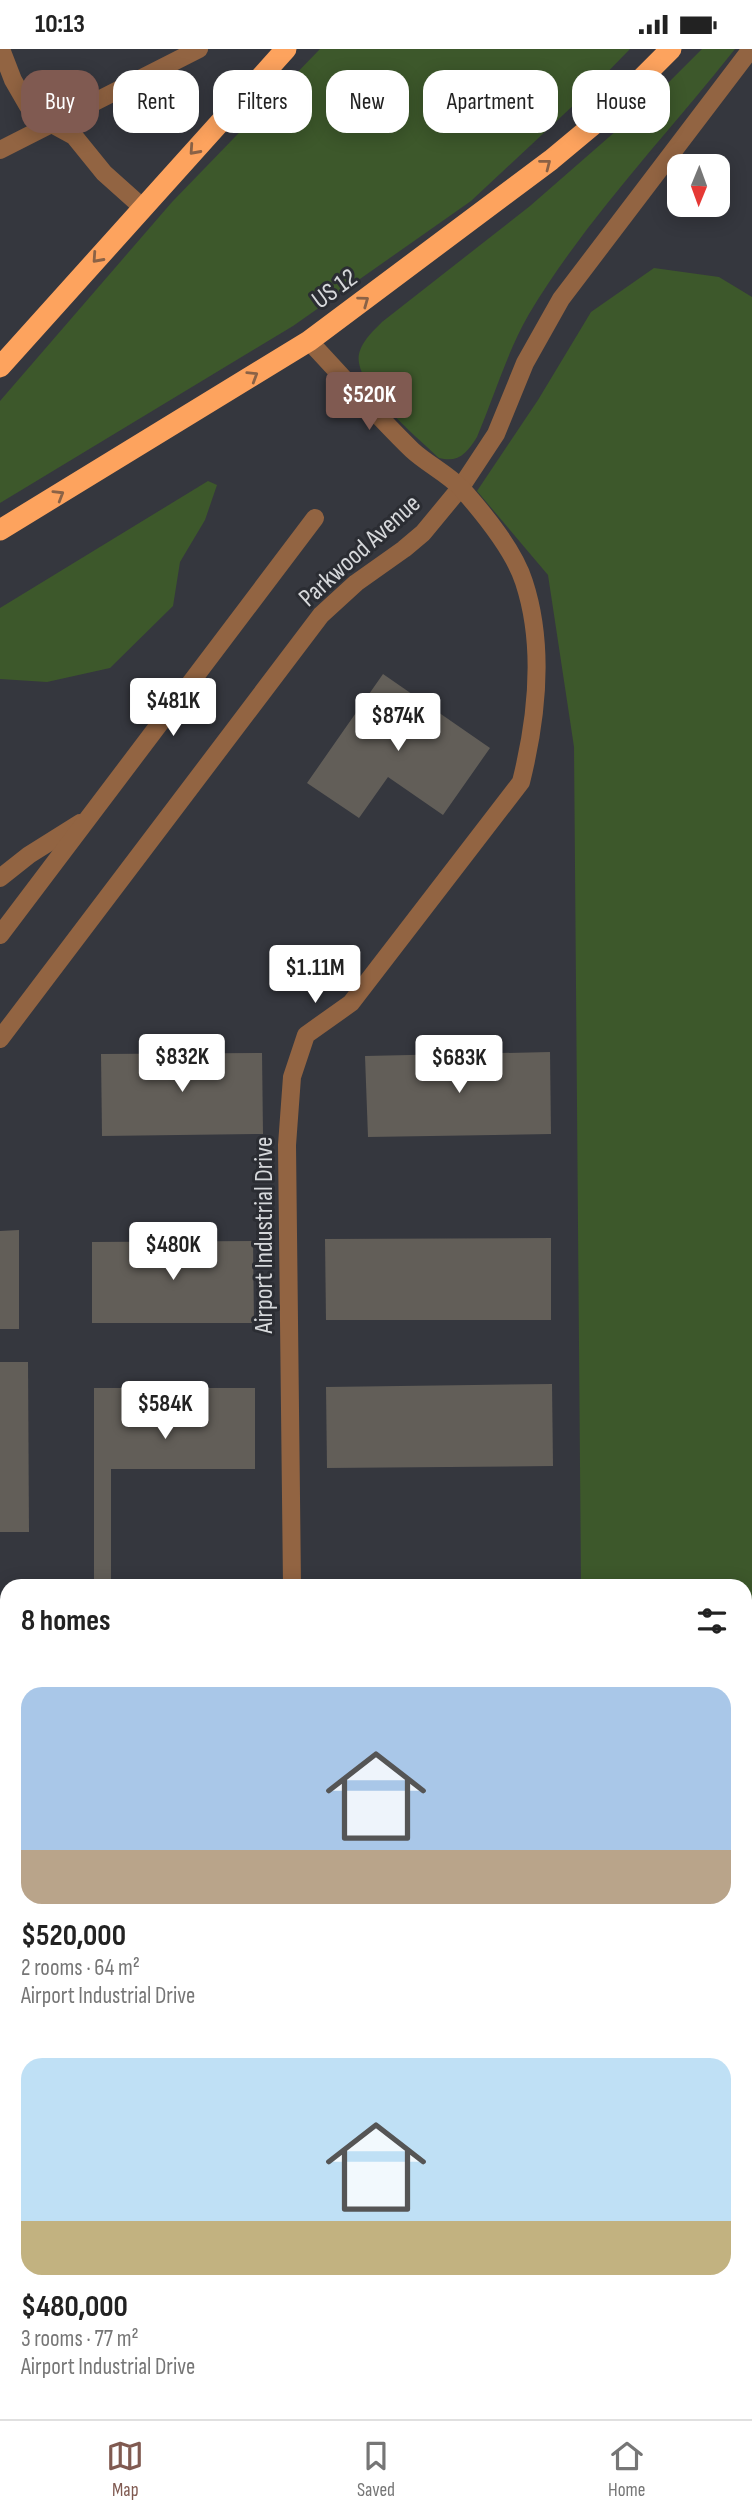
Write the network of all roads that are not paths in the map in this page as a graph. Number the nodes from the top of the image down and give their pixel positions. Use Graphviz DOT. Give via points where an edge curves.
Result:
graph roads {
  1 [pos="1,49"];
  2 [pos="199,49"];
  3 [pos="286,49"];
  4 [pos="671,49"];
  5 [pos="751,49"];
  6 [pos="21,94"];
  7 [pos="99,100"];
  8 [pos="34,133"];
  9 [pos="68,133"];
  10 [pos="0,150"];
  11 [pos="142,207"];
  12 [pos="309,341"];
  13 [pos="0,367"];
  14 [pos="461,487"];
  15 [pos="316,518"];
  16 [pos="0,530"];
  17 [pos="90,816"];
  18 [pos="0,878"];
  19 [pos="0,935"];
  20 [pos="0,1039"];
  21 [pos="292,1579"];
  1 -- 6 [label="street"];
  2 -- 7 [label="street"];
  3 -- 11 [label="highway, one-way"];
  12 -- 4 [label="highway, US 12 / US 12, one-way" via="551,160 605,115"];
  5 -- 14 [label="street, Parkwood Avenue" via="561,299 525,363 496,433"];
  8 -- 10 [label="street"];
  9 -- 11 [label="street"];
  11 -- 13 [label="highway, one-way"];
  12 -- 14 [label="street, Airport Industrial Drive" via="414,452"];
  16 -- 12 [label="highway, US 12 / US 12, one-way"];
  14 -- 20 [label="street, Parkwood Avenue" via="423,533 321,615"];
  14 -- 21 [label="street, Airport Industrial Drive" via="501,538 524,580 534,625 536,666 530,747 521,782 351,1003 306,1035 292,1077 288,1145"];
  15 -- 17 [label="street"];
  17 -- 18 [label="street"];
  17 -- 19 [label="street"];
}
